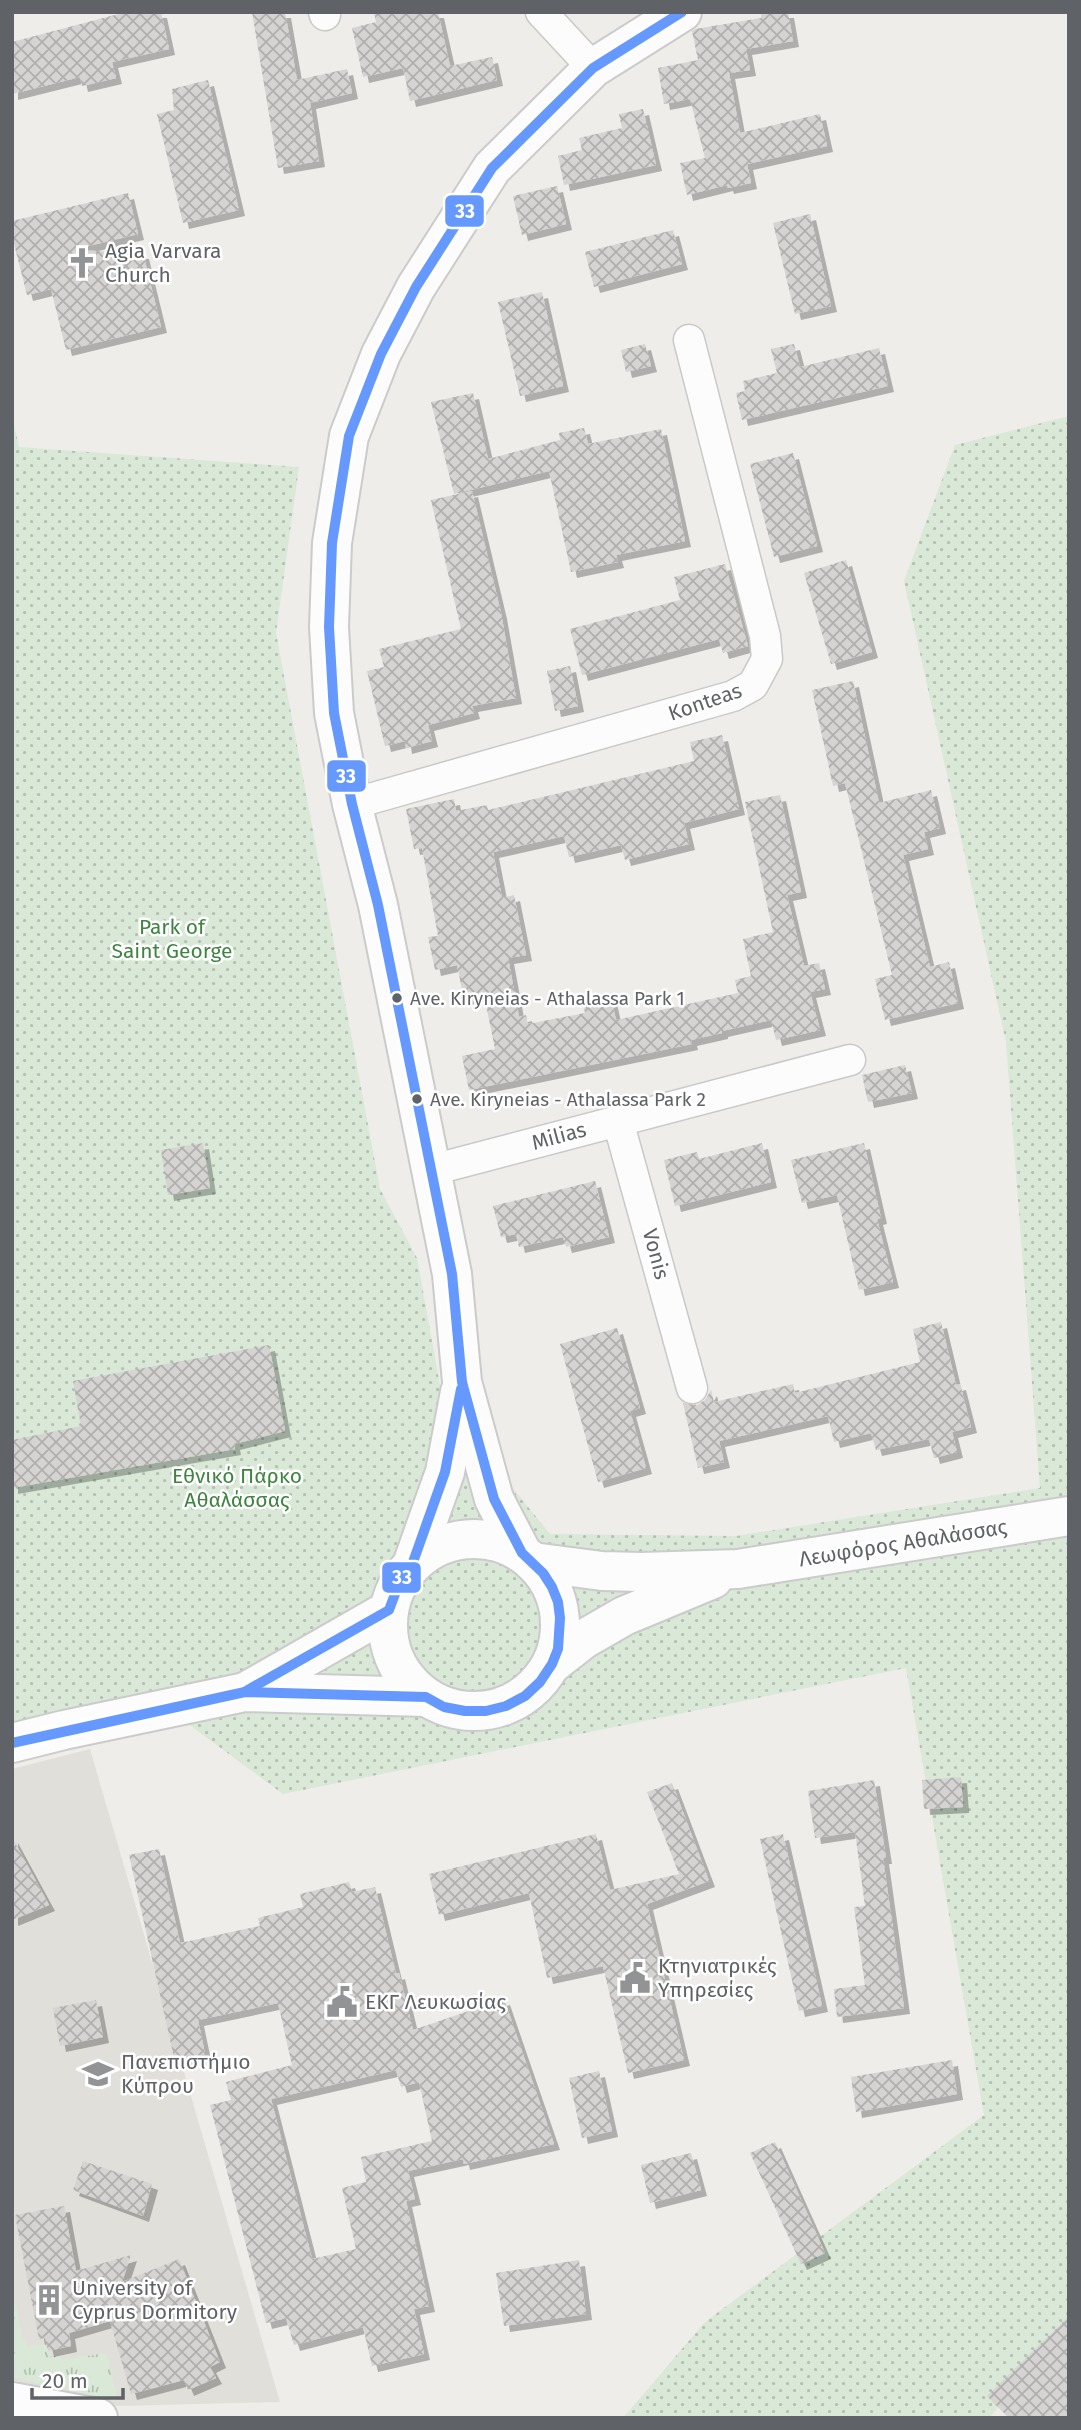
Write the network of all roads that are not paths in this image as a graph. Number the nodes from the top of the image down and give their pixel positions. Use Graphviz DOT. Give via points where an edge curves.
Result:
graph roads {
  1 [pos="541,12"];
  2 [pos="682,12"];
  3 [pos="593,68"];
  4 [pos="689,340"];
  5 [pos="352,804"];
  6 [pos="849,1060"];
  7 [pos="618,1121"];
  8 [pos="432,1170"];
  9 [pos="462,1382"];
  10 [pos="692,1388"];
  11 [pos="1069,1516"];
  12 [pos="527,1557"];
  13 [pos="412,1565"];
  14 [pos="737,1569"];
  15 [pos="389,1610"];
  16 [pos="552,1664"];
  17 [pos="245,1692"];
  18 [pos="426,1697"];
  19 [pos="12,1744"];
  20 [pos="12,2402"];
  21 [pos="98,2418"];
  1 -- 3 [label="street"];
  2 -- 3 [label="main road"];
  3 -- 5 [label="main road" via="492,168 416,287 381,354 349,436 332,543 329,627 334,713"];
  4 -- 5 [label="street, Konteas" via="765,636 767,659 754,685 733,696"];
  5 -- 8 [label="main road" via="378,905"];
  6 -- 7 [label="street, Milias"];
  7 -- 8 [label="street, Milias"];
  7 -- 10 [label="street, Vonis"];
  8 -- 9 [label="main road" via="453,1274"];
  9 -- 12 [label="main road" via="494,1499"];
  9 -- 13 [label="main road" via="445,1472"];
  11 -- 14 [label="main road, Λεωφόρος Αθαλάσσας"];
  12 -- 13 [label="main road" via="477,1538 431,1550"];
  12 -- 14 [label="main road, Λεωφόρος Αθαλάσσας" via="602,1571"];
  12 -- 16 [label="main road" via="543,1573 558,1602 560,1633"];
  13 -- 15 [label="main road" via="393,1594"];
  14 -- 16 [label="main road, Λεωφόρος Αθαλάσσας" via="624,1616"];
  15 -- 17 [label="main road"];
  15 -- 18 [label="main road" via="388,1635 395,1659"];
  16 -- 18 [label="main road" via="525,1696 506,1706 465,1712"];
  17 -- 18 [label="main road"];
  17 -- 19 [label="main road"];
  20 -- 21 [label="main road"];
}
